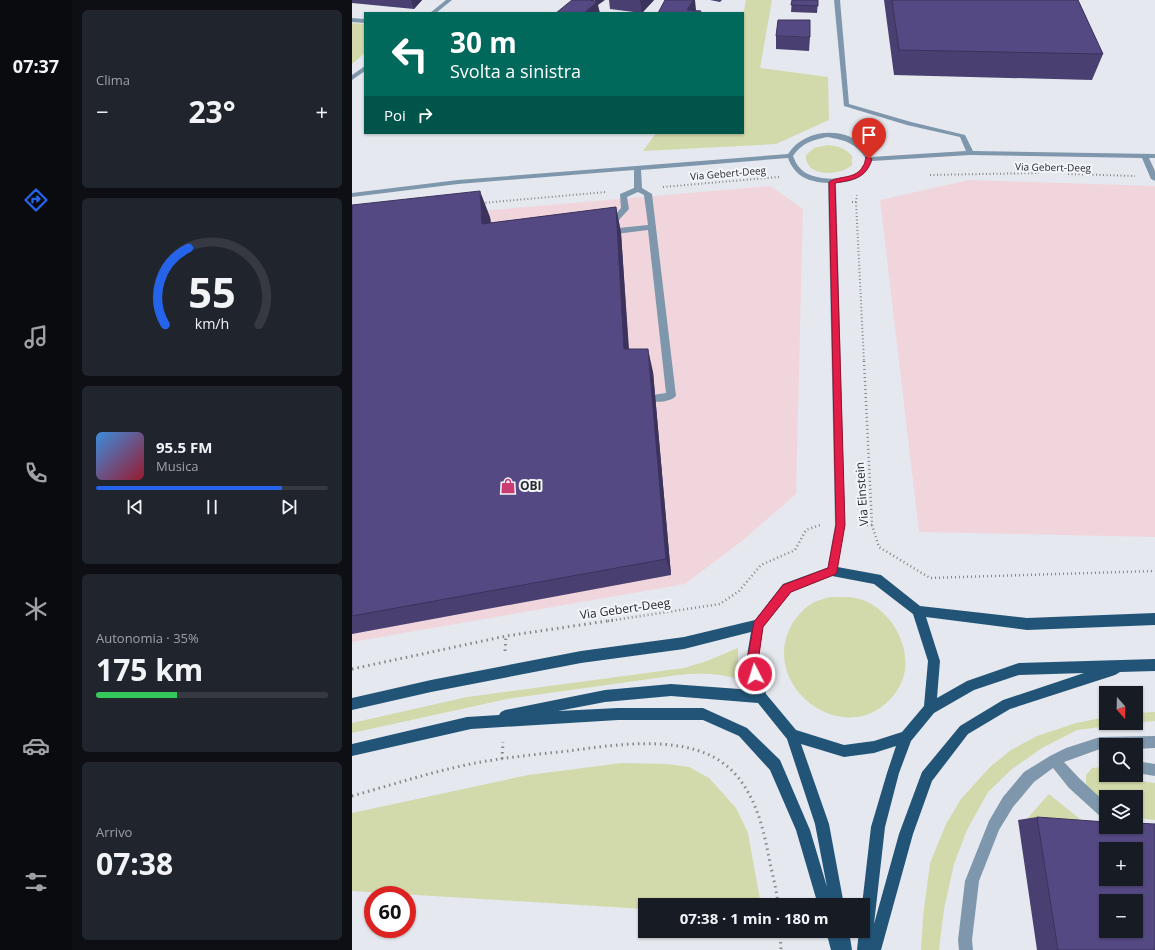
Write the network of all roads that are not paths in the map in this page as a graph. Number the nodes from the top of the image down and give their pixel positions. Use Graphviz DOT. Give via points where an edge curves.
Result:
graph roads {
  1 [pos="449,0"];
  2 [pos="837,0"];
  3 [pos="434,12"];
  4 [pos="352,20"];
  5 [pos="364,21"];
  6 [pos="364,69"];
  7 [pos="352,78"];
  8 [pos="970,154"];
  9 [pos="790,156"];
  10 [pos="1145,156"];
  11 [pos="1155,156"];
  12 [pos="869,159"];
  13 [pos="637,167"];
  14 [pos="1155,178"];
  15 [pos="832,182"];
  16 [pos="638,189"];
  17 [pos="352,195"];
  18 [pos="600,222"];
  19 [pos="652,227"];
  20 [pos="601,232"];
  21 [pos="655,398"];
  22 [pos="832,571"];
  23 [pos="918,611"];
  24 [pos="1155,619"];
  25 [pos="758,625"];
  26 [pos="1155,665"];
  27 [pos="1127,666"];
  28 [pos="761,698"];
  29 [pos="352,704"];
  30 [pos="930,709"];
  31 [pos="468,723"];
  32 [pos="792,735"];
  33 [pos="906,737"];
  34 [pos="1155,742"];
  35 [pos="1143,743"];
  36 [pos="1099,747"];
  37 [pos="352,750"];
  38 [pos="1054,760"];
  39 [pos="1143,768"];
  40 [pos="1155,770"];
  41 [pos="1099,805"];
  42 [pos="823,898"];
  43 [pos="836,898"];
  44 [pos="835,938"];
  45 [pos="843,938"];
  46 [pos="838,950"];
  47 [pos="845,950"];
  48 [pos="864,950"];
  49 [pos="874,950"];
  50 [pos="966,950"];
  1 -- 3 [label="street"];
  2 -- 8 [label="street" via="846,105 909,124 963,136"];
  4 -- 5 [label="street"];
  6 -- 7 [label="street"];
  8 -- 10 [label="street"];
  8 -- 12 [label="street"];
  9 -- 12 [label="street" via="796,145 809,138 827,135 845,137 862,146"];
  9 -- 13 [label="street"];
  9 -- 15 [label="street" via="796,170 811,179"];
  10 -- 11 [label="street"];
  10 -- 14 [label="street"];
  12 -- 15 [label="street" via="866,168 852,178"];
  13 -- 16 [label="street"];
  13 -- 17 [label="street" via="458,182"];
  15 -- 22 [label="street" via="840,525"];
  16 -- 18 [label="street" via="623,196 625,209 614,220"];
  16 -- 19 [label="street" via="648,194"];
  19 -- 20 [label="street"];
  19 -- 21 [label="street" via="671,396"];
  22 -- 23 [label="main road" via="878,579"];
  22 -- 25 [label="main road" via="787,588"];
  23 -- 24 [label="main road" via="1027,624"];
  23 -- 30 [label="main road" via="934,661"];
  25 -- 28 [label="main road" via="752,662"];
  25 -- 29 [label="main road" via="684,643 581,657"];
  26 -- 27 [label="main road"];
  27 -- 30 [label="main road" via="1019,669 971,684"];
  27 -- 49 [label="main road" via="1007,704 964,730 927,777 906,834"];
  28 -- 31 [label="main road" via="671,690 605,696"];
  28 -- 32 [label="main road"];
  30 -- 33 [label="main road"];
  31 -- 37 [label="main road"];
  31 -- 42 [label="main road" via="618,714 703,714 743,732 775,765 803,830"];
  32 -- 33 [label="main road" via="844,751 874,747"];
  32 -- 43 [label="main road" via="822,824"];
  33 -- 48 [label="main road" via="878,827"];
  34 -- 35 [label="street"];
  36 -- 38 [label="street" via="1070,752"];
  38 -- 41 [label="street"];
  38 -- 50 [label="street" via="1029,778 1008,802 994,826 972,881"];
  39 -- 40 [label="street"];
  44 -- 46 [label="main road"];
  45 -- 47 [label="main road"];
}
